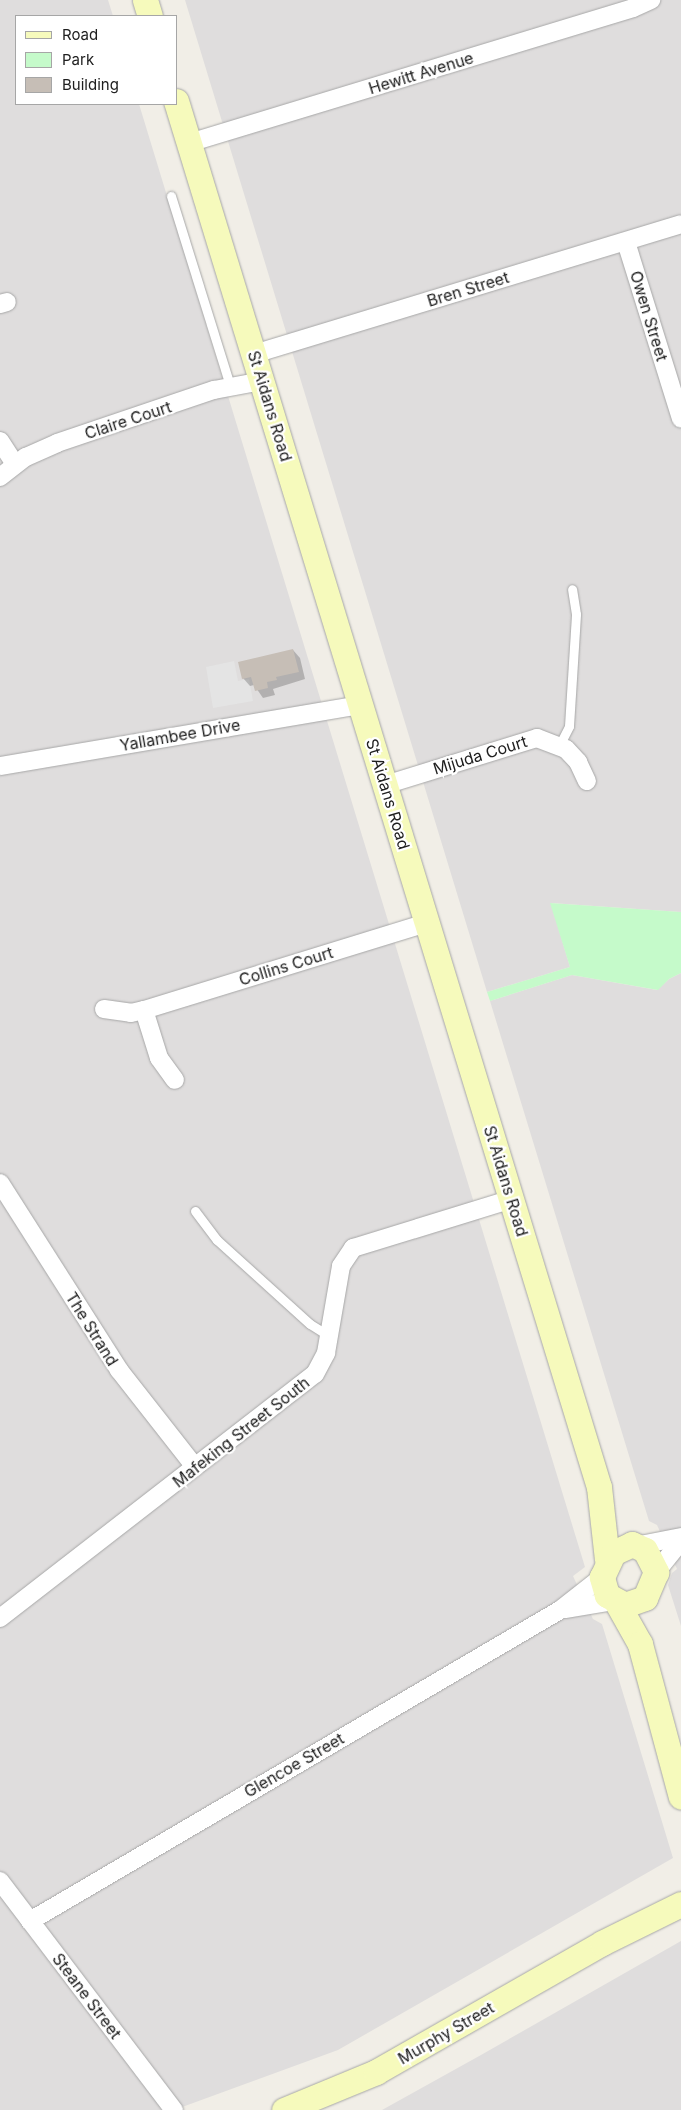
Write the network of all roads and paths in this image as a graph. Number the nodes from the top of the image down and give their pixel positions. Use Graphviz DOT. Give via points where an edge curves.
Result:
graph roads {
  1 [pos="145,0"];
  2 [pos="652,0"];
  3 [pos="150,15"];
  4 [pos="177,105"];
  5 [pos="189,143"];
  6 [pos="171,196"];
  7 [pos="681,224"];
  8 [pos="626,242"];
  9 [pos="254,354"];
  10 [pos="262,381"];
  11 [pos="230,386"];
  12 [pos="681,419"];
  13 [pos="0,441"];
  14 [pos="15,464"];
  15 [pos="0,477"];
  16 [pos="572,589"];
  17 [pos="360,704"];
  18 [pos="560,744"];
  19 [pos="0,766"];
  20 [pos="587,781"];
  21 [pos="385,784"];
  22 [pos="428,923"];
  23 [pos="104,1009"];
  24 [pos="144,1010"];
  25 [pos="175,1080"];
  26 [pos="0,1183"];
  27 [pos="512,1199"];
  28 [pos="194,1212"];
  29 [pos="329,1336"];
  30 [pos="195,1467"];
  31 [pos="599,1487"];
  32 [pos="681,1536"];
  33 [pos="681,1541"];
  34 [pos="638,1545"];
  35 [pos="604,1568"];
  36 [pos="653,1581"];
  37 [pos="616,1602"];
  38 [pos="560,1610"];
  39 [pos="0,1618"];
  40 [pos="681,1746"];
  41 [pos="681,1797"];
  42 [pos="0,1882"];
  43 [pos="681,1886"];
  44 [pos="681,1904"];
  45 [pos="30,1921"];
  46 [pos="602,1942"];
  47 [pos="174,2110"];
  48 [pos="284,2110"];
  1 -- 3 [label="street"];
  2 -- 5 [label="street, Hewitt Avenue"];
  4 -- 5 [label="street, St Aidans Road"];
  5 -- 9 [label="street, St Aidans Road"];
  6 -- 11 [label="lane, St Aidans Road"];
  7 -- 8 [label="street, Bren Street"];
  8 -- 9 [label="street, Bren Street"];
  8 -- 12 [label="street, Owen Street"];
  9 -- 10 [label="street, St Aidans Road"];
  10 -- 11 [label="street, Claire Court"];
  10 -- 17 [label="street, St Aidans Road"];
  11 -- 14 [label="street, Claire Court" via="57,443"];
  13 -- 14 [label="street"];
  14 -- 15 [label="street, Claire Court"];
  16 -- 18 [label="lane" via="576,614 569,726"];
  17 -- 19 [label="street, Yallambee Drive"];
  17 -- 21 [label="street, St Aidans Road"];
  18 -- 20 [label="street" via="578,762"];
  18 -- 21 [label="street, Mijuda Court" via="537,738 525,740"];
  21 -- 22 [label="street, St Aidans Road"];
  22 -- 24 [label="street, Collins Court"];
  22 -- 27 [label="street, St Aidans Road"];
  23 -- 24 [label="street, Collins Court"];
  24 -- 25 [label="street" via="159,1058"];
  26 -- 30 [label="street, The Strand" via="119,1370"];
  27 -- 29 [label="street, Mafeking Street South" via="353,1248 341,1266"];
  27 -- 31 [label="street, St Aidans Road"];
  28 -- 29 [label="lane" via="217,1240 310,1324"];
  29 -- 30 [label="street, Mafeking Street South" via="323,1361 315,1374"];
  30 -- 39 [label="street, Mafeking Street South"];
  31 -- 34 [label="street, St Aidans Road"];
  31 -- 35 [label="street, St Aidans Road"];
  32 -- 34 [label="street"];
  33 -- 36 [label="street"];
  34 -- 35 [label="street" via="618,1548"];
  34 -- 36 [label="street" via="650,1556"];
  35 -- 37 [label="street" via="604,1588"];
  35 -- 38 [label="street, Glencoe Street"];
  36 -- 37 [label="street" via="639,1602"];
  36 -- 40 [label="street" via="647,1623 649,1641"];
  37 -- 38 [label="street, Glencoe Street"];
  37 -- 41 [label="street" via="640,1644"];
  38 -- 45 [label="street, Glencoe Street"];
  42 -- 45 [label="street, Steane Street"];
  43 -- 46 [label="street, Murphy Street" via="652,1903"];
  44 -- 46 [label="street, Murphy Street"];
  45 -- 47 [label="street, Steane Street"];
  46 -- 48 [label="street, Murphy Street" via="407,2056 349,2085"];
}
